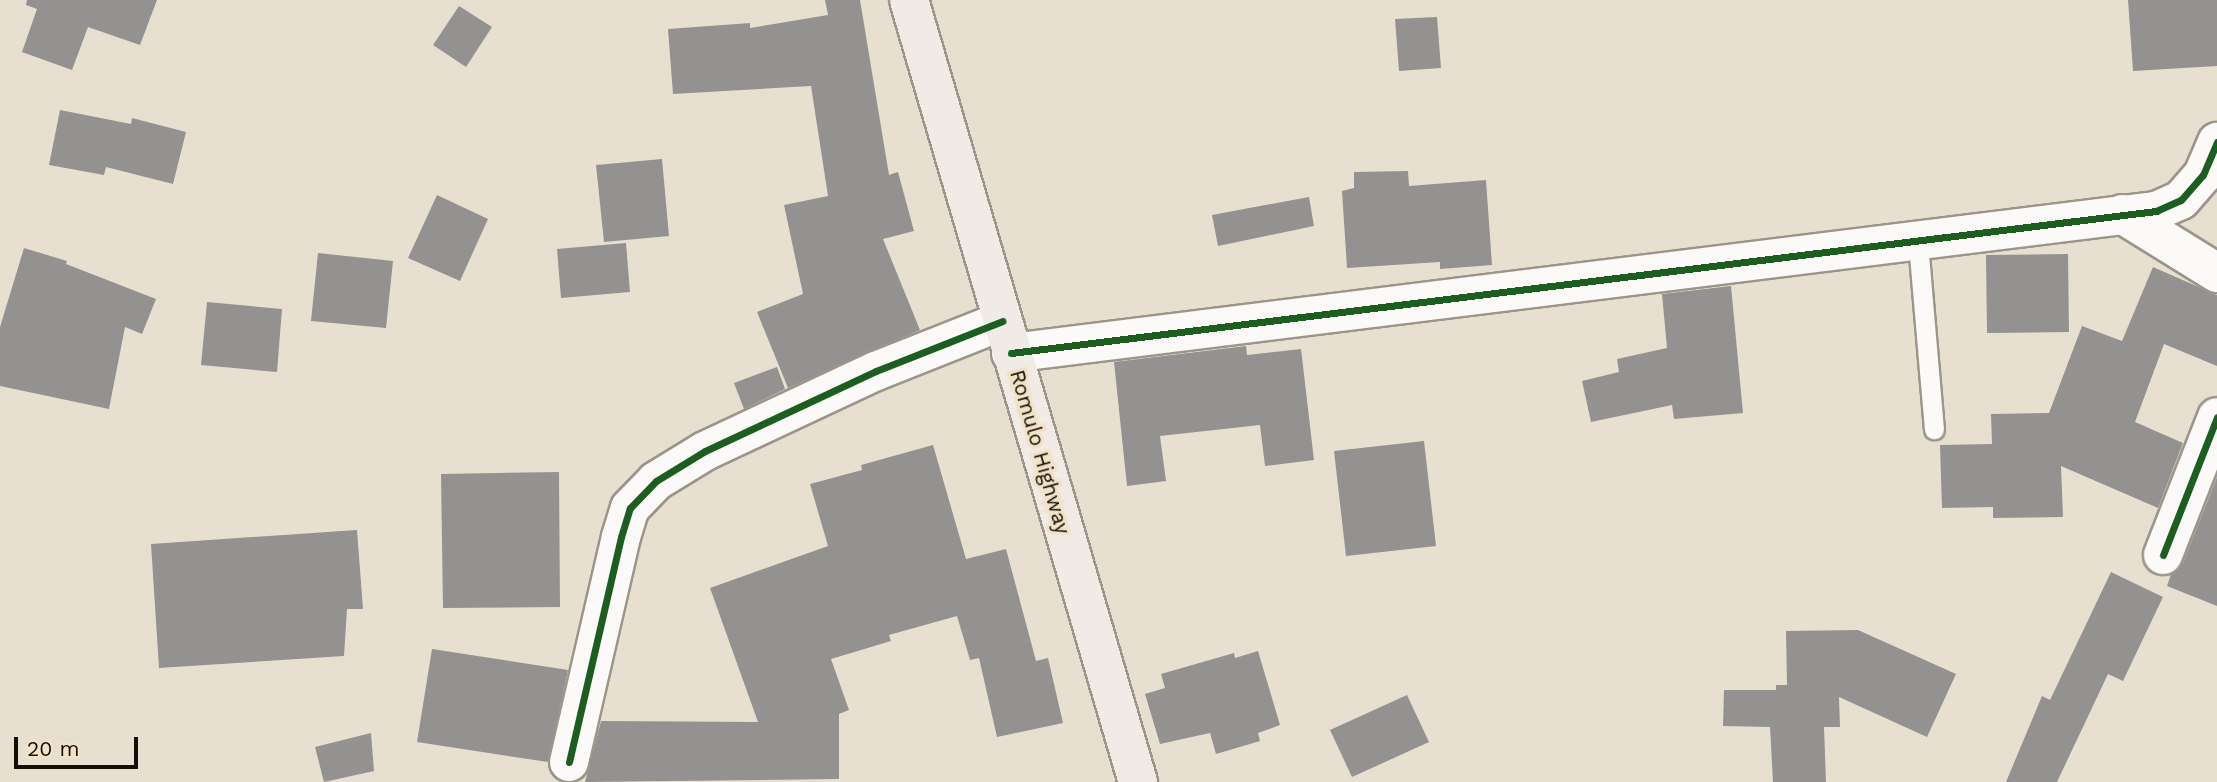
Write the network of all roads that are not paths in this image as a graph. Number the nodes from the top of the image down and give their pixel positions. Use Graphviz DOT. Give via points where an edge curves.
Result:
graph roads {
  1 [pos="909,0"];
  2 [pos="2217,142"];
  3 [pos="2122,214"];
  4 [pos="1918,243"];
  5 [pos="2217,273"];
  6 [pos="1006,337"];
  7 [pos="2217,417"];
  8 [pos="1934,429"];
  9 [pos="2163,555"];
  10 [pos="569,762"];
  11 [pos="1138,782"];
  1 -- 6 [label="highway, Romulo Highway"];
  2 -- 3 [label="street" via="2203,175 2180,200 2156,211"];
  3 -- 4 [label="street"];
  3 -- 5 [label="street"];
  4 -- 6 [label="street"];
  4 -- 8 [label="lane"];
  6 -- 10 [label="street" via="876,371 705,451 656,481 630,508 621,537"];
  6 -- 11 [label="highway, Romulo Highway"];
  7 -- 9 [label="street"];
}
